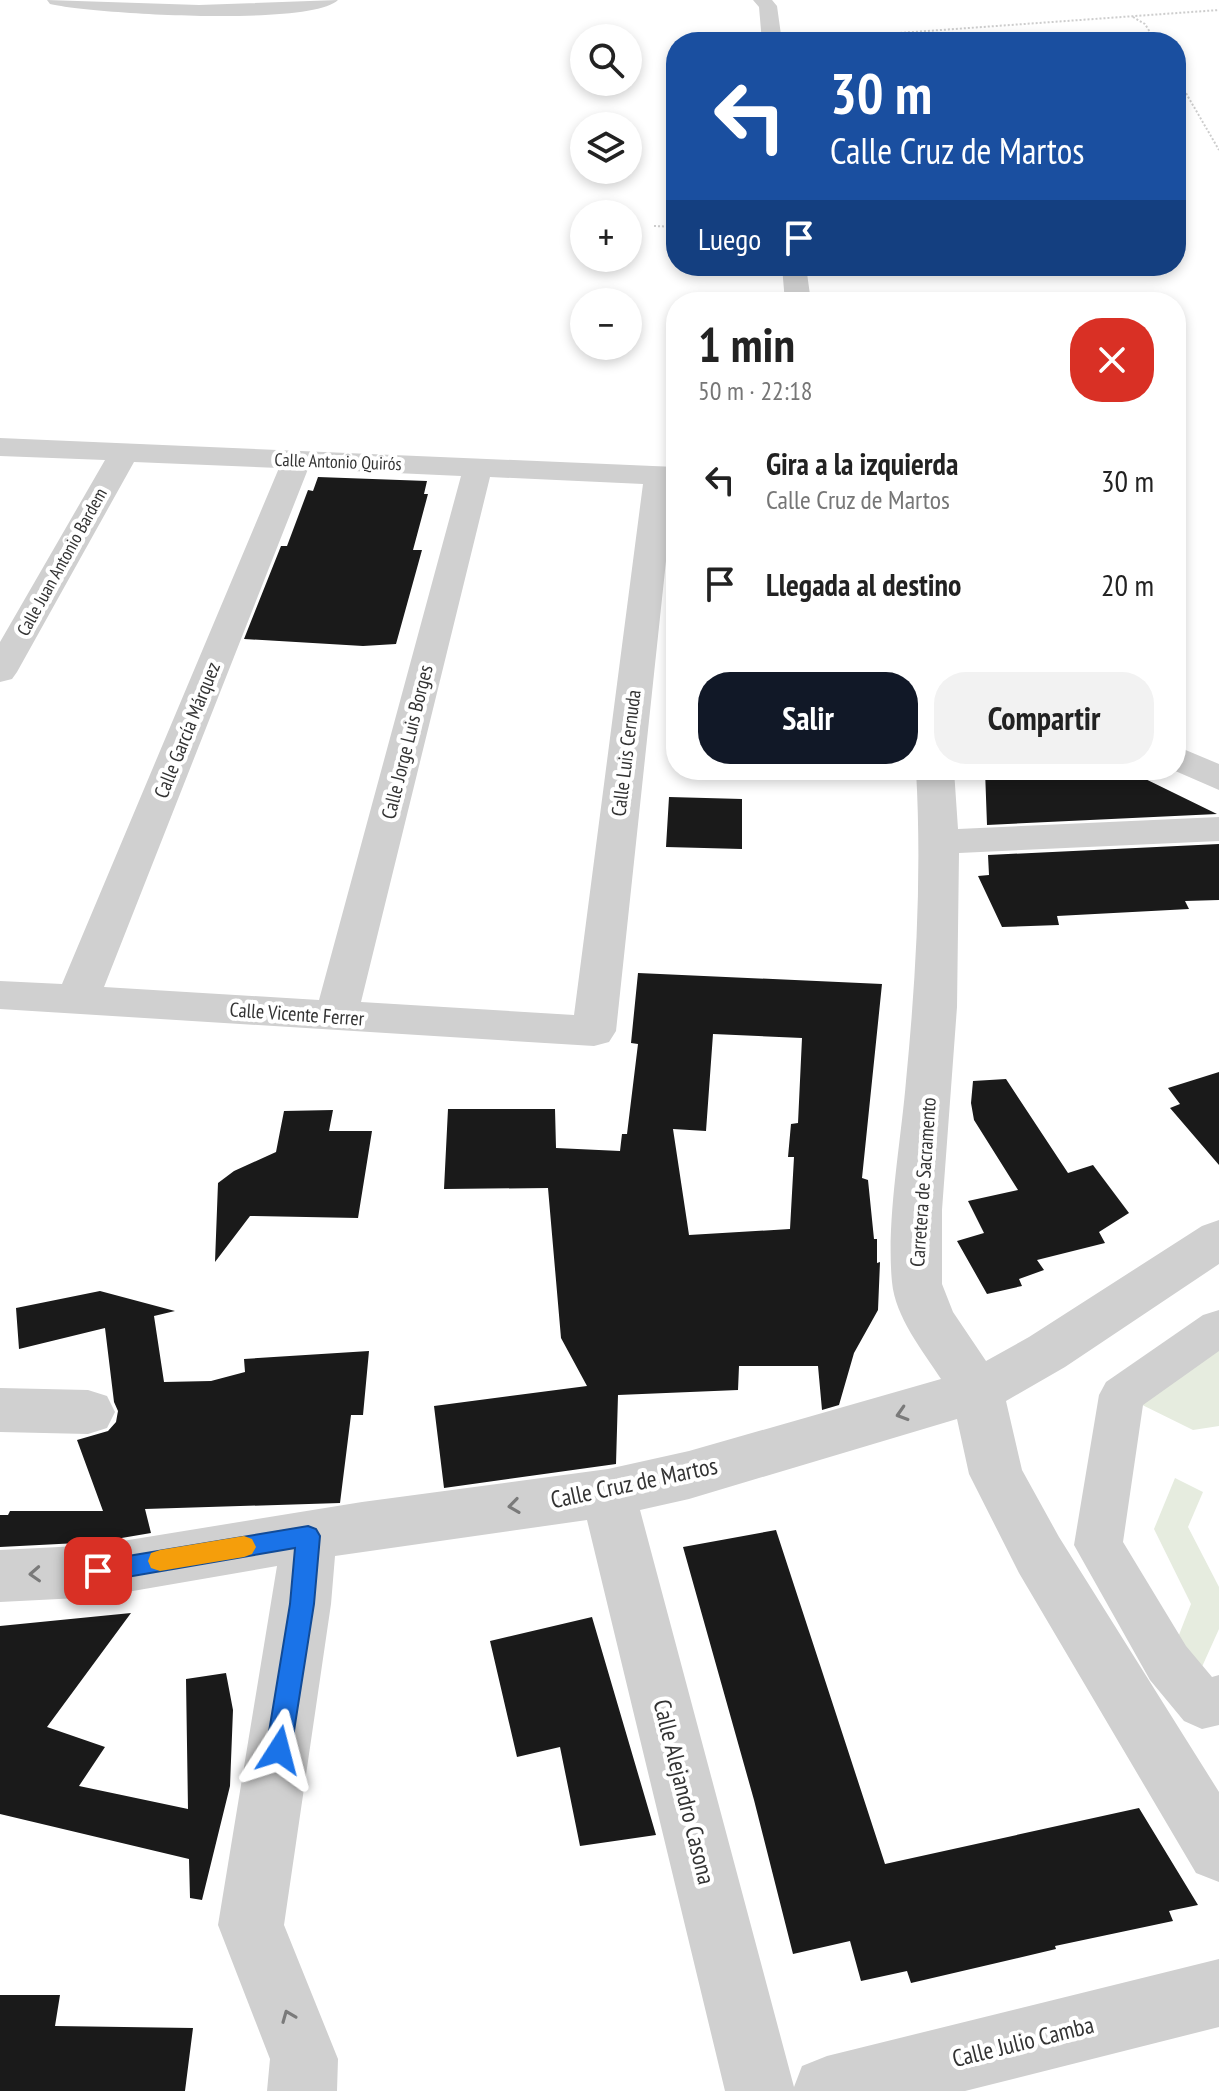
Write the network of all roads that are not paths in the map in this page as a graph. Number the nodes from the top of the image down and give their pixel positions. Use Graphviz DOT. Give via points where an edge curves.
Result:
graph roads {
  1 [pos="56,0"];
  2 [pos="329,0"];
  3 [pos="762,0"];
  4 [pos="183,5"];
  5 [pos="770,32"];
  6 [pos="0,447"];
  7 [pos="124,453"];
  8 [pos="297,460"];
  9 [pos="478,467"];
  10 [pos="666,475"];
  11 [pos="666,483"];
  12 [pos="0,672"];
  13 [pos="1186,762"];
  14 [pos="1219,779"];
  15 [pos="936,780"];
  16 [pos="1219,829"];
  17 [pos="940,842"];
  18 [pos="0,995"];
  19 [pos="77,1000"];
  20 [pos="336,1016"];
  21 [pos="594,1031"];
  22 [pos="1219,1239"];
  23 [pos="1219,1328"];
  24 [pos="977,1391"];
  25 [pos="0,1410"];
  26 [pos="88,1412"];
  27 [pos="608,1493"];
  28 [pos="308,1536"];
  29 [pos="0,1576"];
  30 [pos="1210,1691"];
  31 [pos="1128,1705"];
  32 [pos="1219,1850"];
  33 [pos="1219,1993"];
  34 [pos="936,2078"];
  35 [pos="302,2091"];
  36 [pos="760,2091"];
  37 [pos="827,2091"];
  1 -- 4 [label="street" via="111,8"];
  2 -- 4 [label="street" via="267,9"];
  3 -- 5 [label="street" via="768,6"];
  6 -- 7 [label="street, Calle Antonio Quirós"];
  7 -- 8 [label="street, Calle Antonio Quirós"];
  7 -- 12 [label="street, Calle Juan Antonio Bardem"];
  8 -- 9 [label="street, Calle Antonio Quirós"];
  8 -- 19 [label="street, Calle García Márquez"];
  9 -- 10 [label="street, Calle Antonio Quirós"];
  9 -- 20 [label="street, Calle Jorge Luis Borges"];
  11 -- 21 [label="street, Calle Luis Cernuda"];
  13 -- 14 [label="street"];
  15 -- 17 [label="street, Carretera de Sacramento"];
  16 -- 17 [label="street"];
  17 -- 24 [label="street, Carretera de Sacramento" via="917,1284 930,1320"];
  18 -- 19 [label="street, Calle Vicente Ferrer"];
  19 -- 20 [label="street, Calle Vicente Ferrer"];
  20 -- 21 [label="street, Calle Vicente Ferrer"];
  22 -- 24 [label="street, Calle Cruz de Martos" via="1047,1352"];
  23 -- 30 [label="street" via="1122,1395 1098,1545 1168,1663"];
  24 -- 27 [label="street, Calle Cruz de Martos, one-way" via="689,1475"];
  24 -- 31 [label="street, Carretera de Sacramento" via="996,1474"];
  25 -- 26 [label="street"];
  27 -- 28 [label="street, Calle Cruz de Martos, one-way"];
  27 -- 36 [label="street, Calle Alejandro Casona"];
  28 -- 29 [label="street, Calle Cruz de Martos, one-way" via="98,1571"];
  35 -- 28 [label="street, one-way" via="304,2059 251,1925"];
  30 -- 31 [label="street"];
  31 -- 32 [label="street, Carretera de Sacramento"];
  33 -- 34 [label="street, Calle Julio Camba"];
  34 -- 37 [label="street, Calle Julio Camba"];
}
